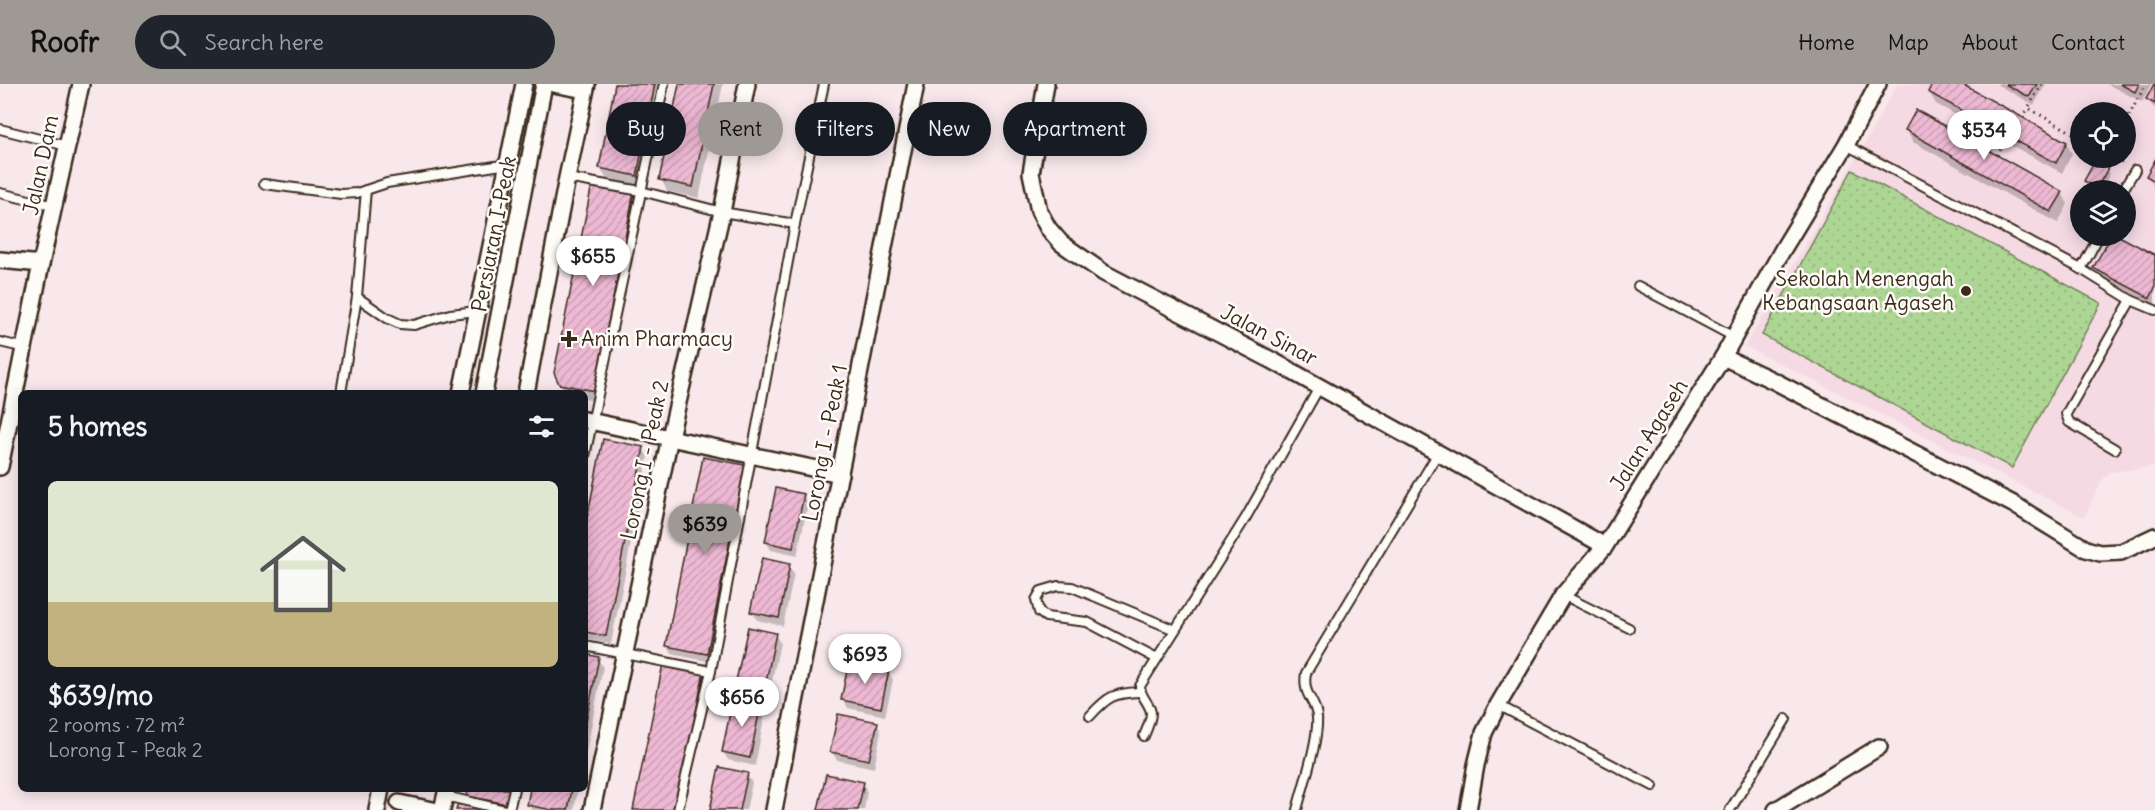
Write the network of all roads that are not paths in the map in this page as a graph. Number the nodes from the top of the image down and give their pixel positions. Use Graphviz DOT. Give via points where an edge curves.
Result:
graph roads {
  1 [pos="81,84"];
  2 [pos="524,84"];
  3 [pos="544,84"];
  4 [pos="553,84"];
  5 [pos="664,84"];
  6 [pos="747,84"];
  7 [pos="824,84"];
  8 [pos="916,84"];
  9 [pos="1046,84"];
  10 [pos="1878,84"];
  11 [pos="586,87"];
  12 [pos="0,129"];
  13 [pos="1845,145"];
  14 [pos="67,146"];
  15 [pos="508,164"];
  16 [pos="2134,170"];
  17 [pos="567,178"];
  18 [pos="2128,180"];
  19 [pos="264,184"];
  20 [pos="366,190"];
  21 [pos="641,191"];
  22 [pos="0,193"];
  23 [pos="54,206"];
  24 [pos="722,212"];
  25 [pos="795,224"];
  26 [pos="2093,246"];
  27 [pos="0,260"];
  28 [pos="41,264"];
  29 [pos="2080,269"];
  30 [pos="1638,286"];
  31 [pos="357,297"];
  32 [pos="2131,300"];
  33 [pos="2155,310"];
  34 [pos="478,311"];
  35 [pos="1734,337"];
  36 [pos="0,342"];
  37 [pos="25,348"];
  38 [pos="1723,357"];
  39 [pos="1320,386"];
  40 [pos="342,390"];
  41 [pos="462,390"];
  42 [pos="485,390"];
  43 [pos="527,390"];
  44 [pos="589,421"];
  45 [pos="670,437"];
  46 [pos="2115,449"];
  47 [pos="1438,453"];
  48 [pos="753,454"];
  49 [pos="0,467"];
  50 [pos="840,474"];
  51 [pos="2155,536"];
  52 [pos="1605,546"];
  53 [pos="1563,595"];
  54 [pos="1629,628"];
  55 [pos="1175,630"];
  56 [pos="588,647"];
  57 [pos="626,655"];
  58 [pos="1158,659"];
  59 [pos="711,671"];
  60 [pos="1140,692"];
  61 [pos="1498,705"];
  62 [pos="1090,716"];
  63 [pos="1786,719"];
  64 [pos="1144,736"];
  65 [pos="1879,747"];
  66 [pos="1653,786"];
  67 [pos="380,792"];
  68 [pos="513,792"];
  69 [pos="445,798"];
  70 [pos="400,801"];
  71 [pos="377,810"];
  72 [pos="432,810"];
  73 [pos="507,810"];
  74 [pos="592,810"];
  75 [pos="678,810"];
  76 [pos="774,810"];
  77 [pos="1297,810"];
  78 [pos="1468,810"];
  79 [pos="1730,810"];
  80 [pos="1776,810"];
  1 -- 14 [label="street, Jalan Dam"];
  2 -- 15 [label="street"];
  3 -- 42 [label="street, Persiaran I-Peak"];
  4 -- 11 [label="street"];
  5 -- 21 [label="lane"];
  6 -- 24 [label="street, Lorong I - Peak 2"];
  7 -- 25 [label="lane"];
  8 -- 50 [label="street, Lorong I - Peak 1"];
  9 -- 39 [label="street, Jalan Sinar" via="1031,173 1047,228 1061,243 1104,273"];
  10 -- 13 [label="street, Jalan Agaseh"];
  11 -- 17 [label="street"];
  12 -- 14 [label="lane"];
  13 -- 29 [label="lane"];
  13 -- 35 [label="street, Jalan Agaseh"];
  14 -- 23 [label="street, Jalan Dam"];
  15 -- 20 [label="lane" via="387,183"];
  15 -- 34 [label="street"];
  16 -- 18 [label="lane"];
  17 -- 21 [label="lane"];
  17 -- 43 [label="street"];
  19 -- 20 [label="lane" via="341,194"];
  20 -- 31 [label="lane"];
  21 -- 24 [label="lane"];
  21 -- 44 [label="lane"];
  22 -- 23 [label="lane"];
  23 -- 28 [label="street, Jalan Dam"];
  24 -- 25 [label="lane"];
  24 -- 45 [label="street, Lorong I - Peak 2"];
  25 -- 48 [label="lane"];
  26 -- 29 [label="lane"];
  27 -- 28 [label="street"];
  28 -- 37 [label="street, Jalan Dam"];
  29 -- 32 [label="lane"];
  30 -- 35 [label="lane"];
  31 -- 34 [label="lane" via="400,324 414,325 450,314"];
  31 -- 40 [label="lane"];
  32 -- 33 [label="lane"];
  32 -- 46 [label="lane" via="2066,414 2069,422"];
  34 -- 41 [label="street"];
  35 -- 38 [label="street, Jalan Agaseh"];
  36 -- 37 [label="lane"];
  37 -- 49 [label="street, Jalan Dam"];
  38 -- 51 [label="street" via="2013,504 2086,549 2121,552"];
  38 -- 52 [label="street, Jalan Agaseh"];
  39 -- 47 [label="street, Jalan Sinar"];
  39 -- 55 [label="lane" via="1245,519"];
  44 -- 45 [label="street"];
  45 -- 48 [label="street"];
  45 -- 57 [label="street, Lorong I - Peak 2"];
  47 -- 52 [label="street, Jalan Sinar"];
  47 -- 77 [label="lane" via="1306,673 1304,684 1317,714 1317,729"];
  48 -- 50 [label="street"];
  48 -- 59 [label="lane"];
  50 -- 76 [label="street, Lorong I - Peak 1"];
  52 -- 53 [label="street, Jalan Agaseh"];
  53 -- 54 [label="lane"];
  53 -- 61 [label="street, Jalan Agaseh"];
  55 -- 58 [label="lane"];
  55 -- 58 [label="lane" via="1072,587 1041,591 1036,600 1039,612 1046,617 1087,622"];
  56 -- 57 [label="lane"];
  57 -- 59 [label="lane"];
  57 -- 74 [label="street, Lorong I - Peak 2"];
  58 -- 60 [label="lane"];
  59 -- 75 [label="lane"];
  60 -- 62 [label="lane" via="1118,693 1104,700"];
  60 -- 64 [label="lane" via="1151,710"];
  61 -- 66 [label="lane"];
  61 -- 78 [label="street, Jalan Agaseh" via="1484,733"];
  63 -- 79 [label="lane"];
  65 -- 80 [label="street"];
  67 -- 71 [label="street"];
  68 -- 73 [label="lane"];
  69 -- 73 [label="lane"];
  70 -- 72 [label="street"];
}
